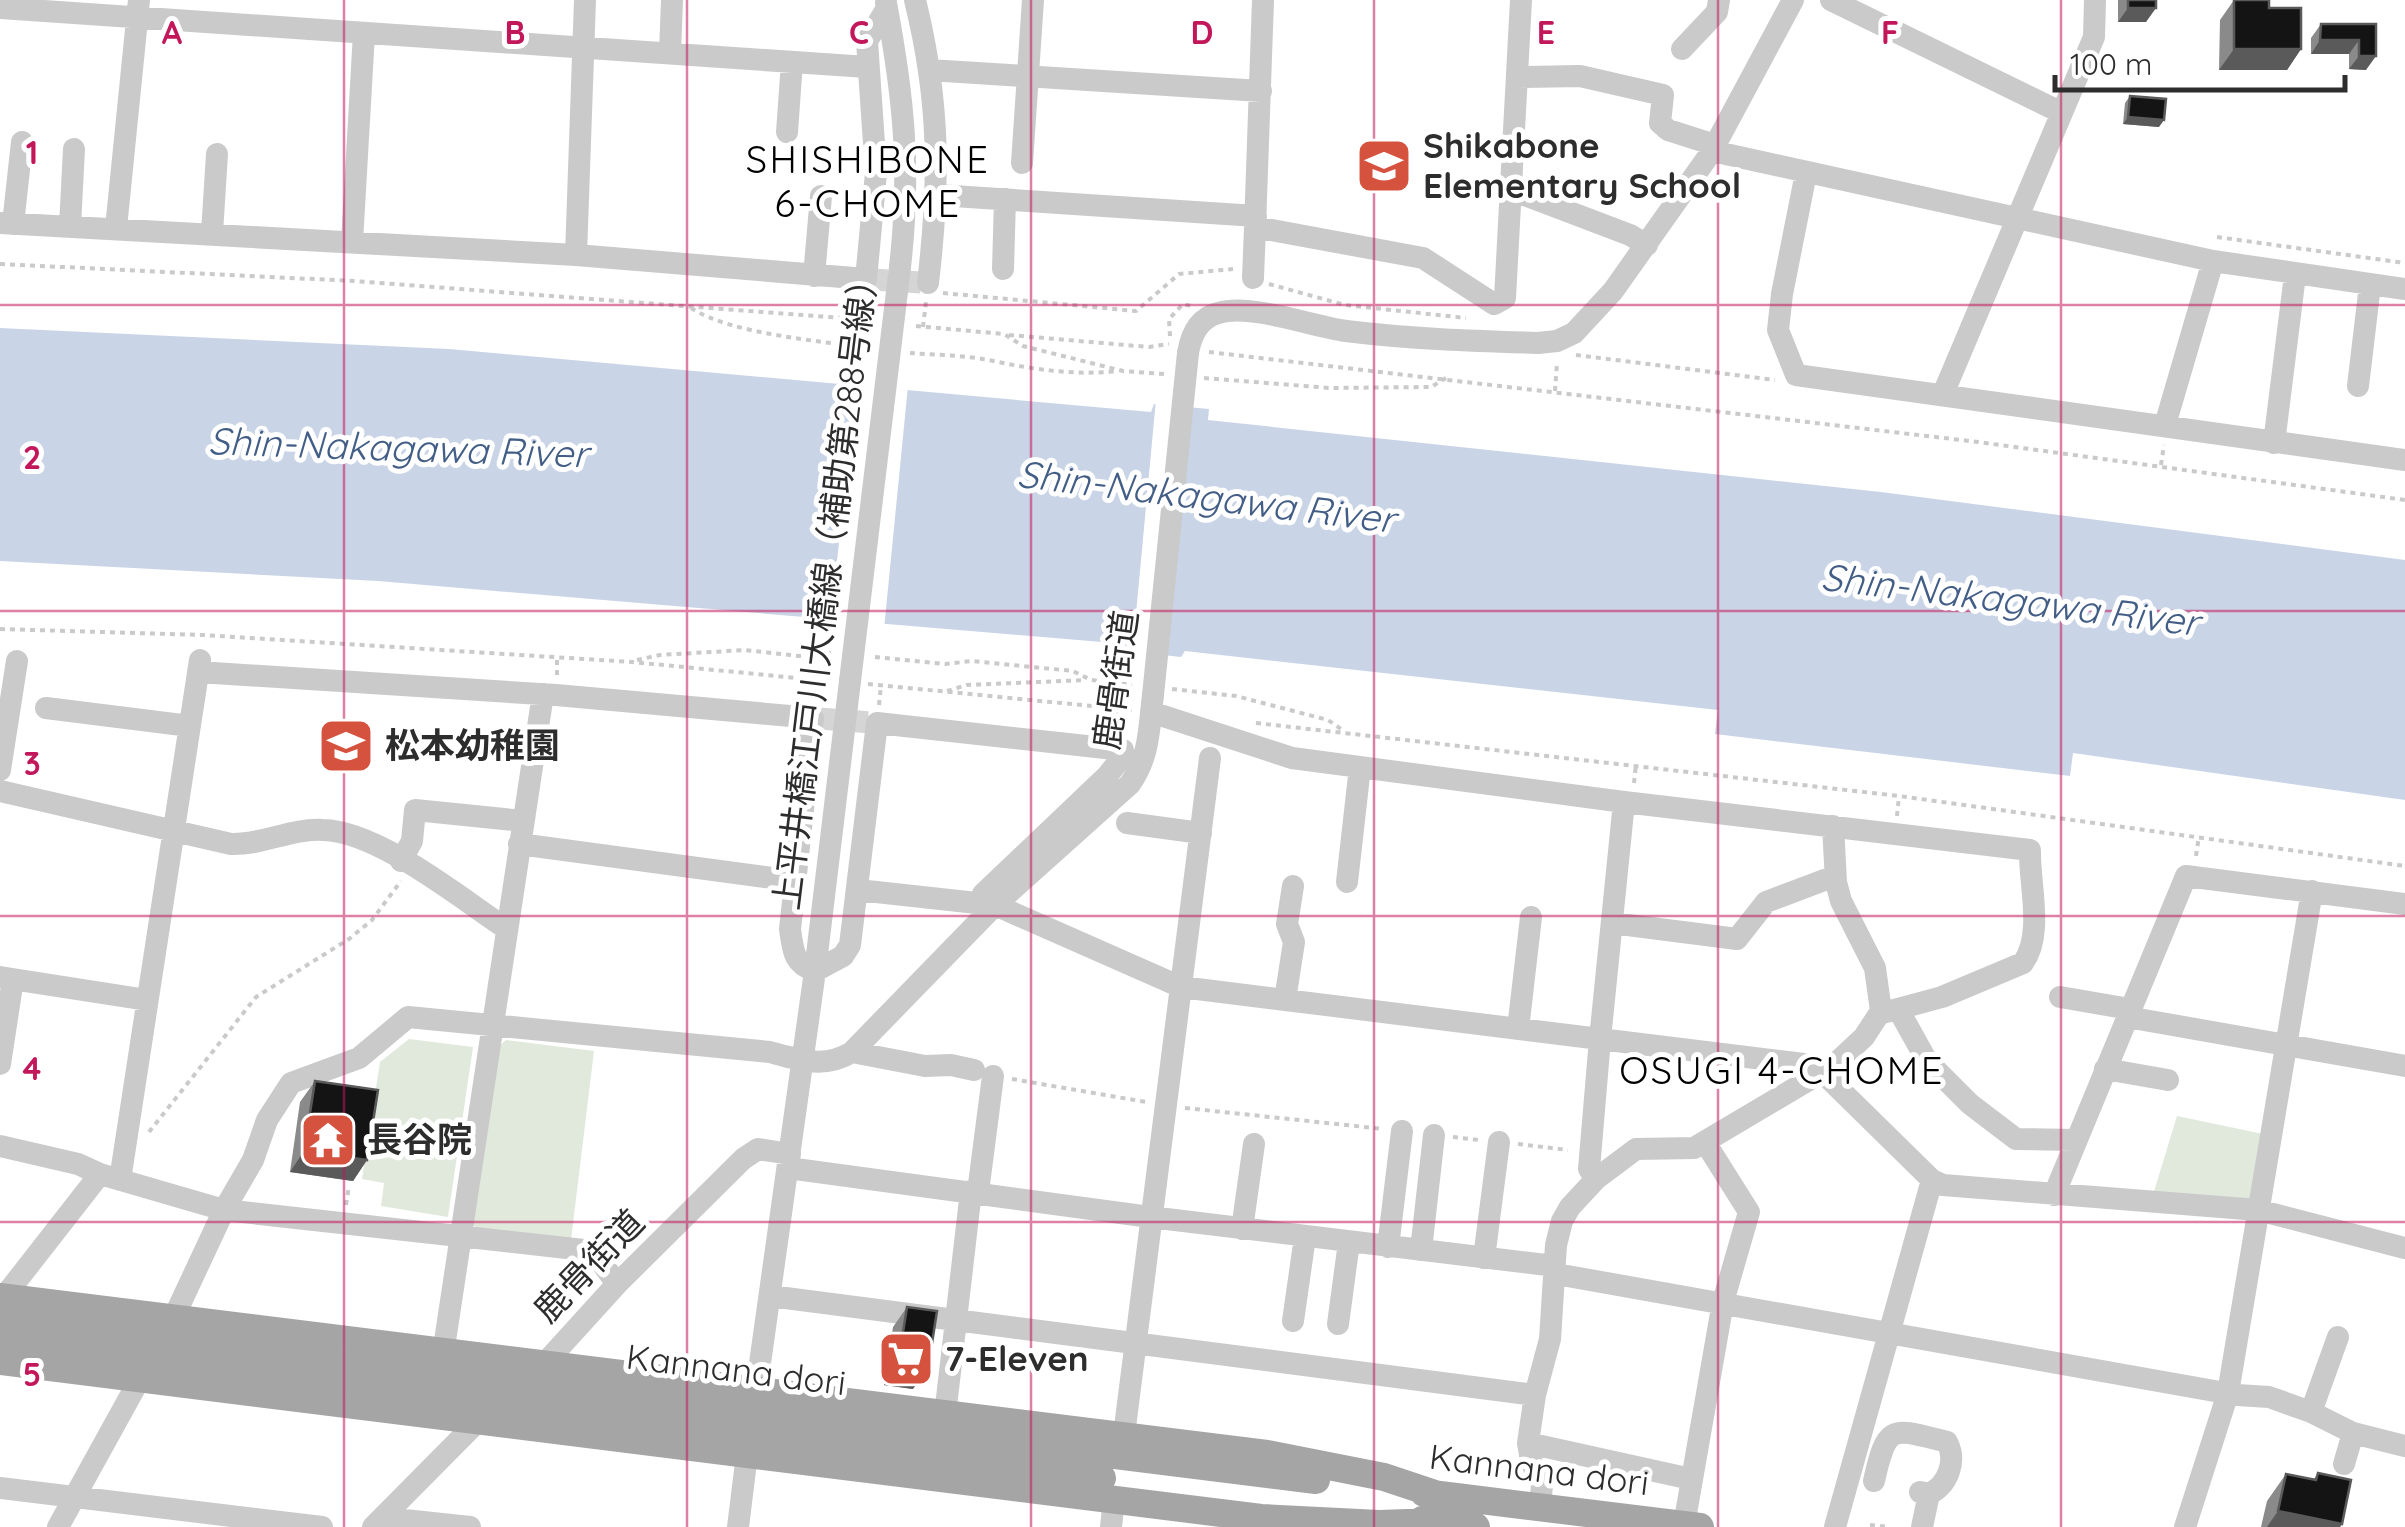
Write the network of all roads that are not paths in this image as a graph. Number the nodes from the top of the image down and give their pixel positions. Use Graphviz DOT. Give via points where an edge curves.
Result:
graph roads {
  1 [pos="585,0"];
  2 [pos="672,0"];
  3 [pos="915,0"];
  4 [pos="1033,0"];
  5 [pos="1263,0"];
  6 [pos="1521,0"];
  7 [pos="1719,0"];
  8 [pos="1792,0"];
  9 [pos="1831,0"];
  10 [pos="2095,0"];
  11 [pos="886,4"];
  12 [pos="0,8"];
  13 [pos="138,9"];
  14 [pos="364,33"];
  15 [pos="583,47"];
  16 [pos="1682,49"];
  17 [pos="670,53"];
  18 [pos="792,62"];
  19 [pos="867,67"];
  20 [pos="930,70"];
  21 [pos="1028,76"];
  22 [pos="1518,77"];
  23 [pos="1261,91"];
  24 [pos="2062,113"];
  25 [pos="787,132"];
  26 [pos="22,142"];
  27 [pos="1713,148"];
  28 [pos="74,149"];
  29 [pos="217,154"];
  30 [pos="1022,163"];
  31 [pos="1806,172"];
  32 [pos="1509,190"];
  33 [pos="938,195"];
  34 [pos="821,196"];
  35 [pos="1006,199"];
  36 [pos="2017,219"];
  37 [pos="1256,222"];
  38 [pos="6,224"];
  39 [pos="70,226"];
  40 [pos="116,228"];
  41 [pos="212,233"];
  42 [pos="352,242"];
  43 [pos="1647,245"];
  44 [pos="576,255"];
  45 [pos="2213,261"];
  46 [pos="1002,269"];
  47 [pos="2295,275"];
  48 [pos="814,276"];
  49 [pos="1253,278"];
  50 [pos="2370,285"];
  51 [pos="927,288"];
  52 [pos="2405,289"];
  53 [pos="2358,386"];
  54 [pos="1943,394"];
  55 [pos="2165,425"];
  56 [pos="2274,443"];
  57 [pos="2405,460"];
  58 [pos="17,661"];
  59 [pos="543,694"];
  60 [pos="1153,695"];
  61 [pos="46,708"];
  62 [pos="190,726"];
  63 [pos="1210,758"];
  64 [pos="1360,768"];
  65 [pos="0,770"];
  66 [pos="0,792"];
  67 [pos="1624,802"];
  68 [pos="1127,823"];
  69 [pos="1833,826"];
  70 [pos="521,832"];
  71 [pos="1201,832"];
  72 [pos="174,833"];
  73 [pos="406,864"];
  74 [pos="1836,876"];
  75 [pos="795,882"];
  76 [pos="1347,882"];
  77 [pos="1293,886"];
  78 [pos="858,890"];
  79 [pos="2312,892"];
  80 [pos="988,904"];
  81 [pos="2405,904"];
  82 [pos="1531,917"];
  83 [pos="1612,923"];
  84 [pos="507,928"];
  85 [pos="815,972"];
  86 [pos="7,978"];
  87 [pos="1181,987"];
  88 [pos="2060,997"];
  89 [pos="147,1000"];
  90 [pos="1285,1000"];
  91 [pos="1888,1012"];
  92 [pos="2128,1013"];
  93 [pos="494,1024"];
  94 [pos="1518,1029"];
  95 [pos="1600,1038"];
  96 [pos="2287,1046"];
  97 [pos="852,1052"];
  98 [pos="802,1061"];
  99 [pos="0,1064"];
  100 [pos="2405,1066"];
  101 [pos="2106,1069"];
  102 [pos="1822,1072"];
  103 [pos="2168,1080"];
  104 [pos="1402,1132"];
  105 [pos="1434,1135"];
  106 [pos="2076,1140"];
  107 [pos="1499,1142"];
  108 [pos="1705,1142"];
  109 [pos="1254,1144"];
  110 [pos="0,1146"];
  111 [pos="789,1161"];
  112 [pos="110,1176"];
  113 [pos="1596,1179"];
  114 [pos="1932,1180"];
  115 [pos="974,1191"];
  116 [pos="2054,1195"];
  117 [pos="224,1210"];
  118 [pos="2258,1210"];
  119 [pos="1150,1217"];
  120 [pos="1242,1229"];
  121 [pos="1305,1236"];
  122 [pos="461,1238"];
  123 [pos="1349,1242"];
  124 [pos="1388,1246"];
  125 [pos="2405,1248"];
  126 [pos="1421,1250"];
  127 [pos="1484,1258"];
  128 [pos="1556,1270"];
  129 [pos="617,1284"];
  130 [pos="770,1296"];
  131 [pos="1723,1302"];
  132 [pos="1,1304"];
  133 [pos="175,1317"];
  134 [pos="956,1318"];
  135 [pos="1293,1321"];
  136 [pos="1338,1324"];
  137 [pos="1890,1331"];
  138 [pos="2338,1337"];
  139 [pos="0,1339"];
  140 [pos="1134,1343"];
  141 [pos="444,1354"];
  142 [pos="0,1360"];
  143 [pos="544,1366"];
  144 [pos="140,1378"];
  145 [pos="756,1392"];
  146 [pos="2228,1392"];
  147 [pos="1535,1396"];
  148 [pos="2311,1412"];
  149 [pos="945,1415"];
  150 [pos="477,1422"];
  151 [pos="2353,1432"];
  152 [pos="1124,1435"];
  153 [pos="1528,1443"];
  154 [pos="2405,1446"];
  155 [pos="747,1452"];
  156 [pos="1041,1458"];
  157 [pos="2344,1464"];
  158 [pos="1864,1479"];
  159 [pos="1691,1480"];
  160 [pos="0,1488"];
  161 [pos="74,1498"];
  162 [pos="1114,1498"];
  163 [pos="1540,1507"];
  164 [pos="1437,1509"];
  165 [pos="381,1519"];
  166 [pos="1692,1526"];
  167 [pos="58,1527"];
  168 [pos="322,1527"];
  169 [pos="470,1527"];
  170 [pos="738,1527"];
  171 [pos="1111,1527"];
  172 [pos="1476,1527"];
  173 [pos="1836,1527"];
  174 [pos="1922,1527"];
  175 [pos="2185,1527"];
  1 -- 15 [label="street"];
  2 -- 17 [label="street"];
  3 -- 20 [label="street"];
  4 -- 21 [label="street"];
  5 -- 23 [label="street"];
  6 -- 22 [label="street"];
  7 -- 16 [label="street"];
  8 -- 27 [label="street"];
  9 -- 24 [label="street"];
  10 -- 24 [label="street" via="2094,37"];
  11 -- 19 [label="street" via="867,41"];
  11 -- 85 [label="street, 上平井橋江戸川大橋線（補助第288号線）, bridge" via="902,89 907,205"];
  12 -- 13 [label="street"];
  13 -- 14 [label="street"];
  13 -- 40 [label="street"];
  14 -- 15 [label="street"];
  14 -- 42 [label="street"];
  15 -- 17 [label="street"];
  15 -- 44 [label="street"];
  17 -- 18 [label="street"];
  18 -- 19 [label="street"];
  18 -- 25 [label="street"];
  19 -- 48 [label="street" via="876,173 866,279"];
  20 -- 21 [label="street"];
  20 -- 33 [label="street"];
  21 -- 23 [label="street"];
  21 -- 30 [label="street"];
  22 -- 27 [label="street" via="1580,76 1662,95 1660,122"];
  22 -- 32 [label="street"];
  23 -- 37 [label="street"];
  24 -- 36 [label="street"];
  26 -- 38 [label="street"];
  27 -- 31 [label="street"];
  27 -- 43 [label="street"];
  28 -- 39 [label="street"];
  29 -- 41 [label="street"];
  31 -- 36 [label="street"];
  31 -- 54 [label="street" via="1778,330 1796,375"];
  32 -- 37 [label="street" via="1505,298 1494,304 1423,258"];
  32 -- 43 [label="street"];
  33 -- 35 [label="street"];
  33 -- 51 [label="street"];
  34 -- 48 [label="street"];
  35 -- 37 [label="street"];
  35 -- 46 [label="street"];
  36 -- 45 [label="street"];
  36 -- 54 [label="street"];
  37 -- 49 [label="street"];
  38 -- 39 [label="street"];
  39 -- 40 [label="street"];
  40 -- 41 [label="street"];
  41 -- 42 [label="street"];
  42 -- 44 [label="street"];
  43 -- 60 [label="street, 鹿骨街道, bridge" via="1557,350 1538,343 1368,334 1233,310 1204,320 1187,349"];
  44 -- 48 [label="street"];
  45 -- 47 [label="street"];
  45 -- 55 [label="street"];
  47 -- 50 [label="street"];
  47 -- 56 [label="street"];
  50 -- 52 [label="street"];
  50 -- 53 [label="street"];
  54 -- 55 [label="street"];
  55 -- 56 [label="street"];
  56 -- 57 [label="street"];
  58 -- 65 [label="street"];
  59 -- 62 [label="street" via="199,666"];
  59 -- 70 [label="street"];
  59 -- 75 [label="street" via="814,718"];
  60 -- 64 [label="street" via="1292,758"];
  60 -- 80 [label="street, 鹿骨街道" via="1149,743 1130,784"];
  61 -- 62 [label="street"];
  62 -- 72 [label="street"];
  63 -- 71 [label="street"];
  64 -- 67 [label="street"];
  64 -- 76 [label="street"];
  66 -- 72 [label="street"];
  67 -- 69 [label="street"];
  67 -- 83 [label="street"];
  68 -- 71 [label="street"];
  69 -- 74 [label="street"];
  69 -- 91 [label="street" via="2030,850 2034,927 2023,963"];
  70 -- 73 [label="street" via="415,810"];
  70 -- 75 [label="street"];
  70 -- 84 [label="street"];
  71 -- 87 [label="street"];
  72 -- 73 [label="street" via="250,845 325,830 363,837"];
  72 -- 89 [label="street"];
  73 -- 84 [label="street"];
  74 -- 83 [label="street" via="1766,902 1736,939"];
  74 -- 91 [label="street" via="1841,901 1876,968 1881,1011"];
  75 -- 85 [label="street" via="794,958"];
  77 -- 90 [label="street"];
  78 -- 80 [label="street"];
  78 -- 80 [label="street" via="877,724 1124,750 1107,776 983,894"];
  78 -- 85 [label="street" via="850,945"];
  79 -- 81 [label="street"];
  79 -- 92 [label="street" via="2186,876"];
  79 -- 96 [label="street"];
  80 -- 87 [label="street"];
  80 -- 97 [label="street, 鹿骨街道"];
  82 -- 94 [label="street"];
  83 -- 95 [label="street"];
  84 -- 93 [label="street"];
  85 -- 98 [label="street, 上平井橋江戸川大橋線（補助第288号線）"];
  86 -- 89 [label="street"];
  86 -- 99 [label="street"];
  87 -- 90 [label="street"];
  87 -- 119 [label="street"];
  88 -- 92 [label="street"];
  89 -- 112 [label="street"];
  90 -- 94 [label="street"];
  91 -- 102 [label="street"];
  91 -- 106 [label="street" via="1970,1104 2016,1139"];
  92 -- 96 [label="street"];
  92 -- 101 [label="street"];
  93 -- 98 [label="street" via="770,1052"];
  93 -- 117 [label="street" via="408,1017 359,1058 291,1083"];
  93 -- 122 [label="street"];
  94 -- 95 [label="street"];
  95 -- 102 [label="street" via="1804,1064"];
  95 -- 113 [label="street" via="1589,1152"];
  96 -- 100 [label="street"];
  96 -- 118 [label="street"];
  97 -- 98 [label="street" via="832,1062"];
  97 -- 115 [label="street" via="984,1073"];
  98 -- 111 [label="street"];
  101 -- 103 [label="street"];
  101 -- 106 [label="street"];
  102 -- 108 [label="street"];
  102 -- 114 [label="street"];
  104 -- 124 [label="street"];
  105 -- 126 [label="street"];
  106 -- 116 [label="street"];
  107 -- 127 [label="street"];
  108 -- 113 [label="street" via="1636,1149"];
  108 -- 131 [label="street" via="1749,1212"];
  109 -- 120 [label="street"];
  110 -- 112 [label="street"];
  111 -- 115 [label="street, 鹿骨街道"];
  111 -- 129 [label="street, 鹿骨街道" via="752,1152"];
  111 -- 130 [label="street"];
  112 -- 117 [label="street"];
  112 -- 132 [label="street"];
  113 -- 128 [label="street" via="1562,1220"];
  114 -- 116 [label="street"];
  114 -- 137 [label="street"];
  115 -- 119 [label="street, 鹿骨街道"];
  115 -- 134 [label="street"];
  116 -- 118 [label="street"];
  117 -- 122 [label="street"];
  117 -- 133 [label="street"];
  118 -- 125 [label="street"];
  118 -- 146 [label="street"];
  119 -- 120 [label="street, 鹿骨街道"];
  119 -- 140 [label="street"];
  120 -- 121 [label="street, 鹿骨街道"];
  121 -- 123 [label="street, 鹿骨街道"];
  121 -- 135 [label="street"];
  122 -- 129 [label="street" via="593,1251"];
  122 -- 141 [label="street"];
  123 -- 124 [label="street, 鹿骨街道"];
  123 -- 136 [label="street"];
  124 -- 126 [label="street, 鹿骨街道"];
  126 -- 127 [label="street, 鹿骨街道"];
  127 -- 128 [label="street, 鹿骨街道"];
  128 -- 131 [label="street, 鹿骨街道"];
  128 -- 147 [label="street" via="1550,1339"];
  129 -- 143 [label="street, 鹿骨街道"];
  130 -- 134 [label="street"];
  130 -- 145 [label="street"];
  131 -- 137 [label="street, 鹿骨街道"];
  131 -- 159 [label="street"];
  132 -- 133 [label="main road"];
  132 -- 156 [label="main road, Kannana dori, bridge"];
  133 -- 141 [label="main road"];
  133 -- 144 [label="street"];
  134 -- 140 [label="street"];
  134 -- 149 [label="street"];
  137 -- 146 [label="street, 鹿骨街道"];
  137 -- 158 [label="street"];
  138 -- 148 [label="street"];
  139 -- 156 [label="main road, Kannana dori, bridge"];
  140 -- 147 [label="street"];
  140 -- 152 [label="street"];
  141 -- 143 [label="main road"];
  142 -- 144 [label="main road"];
  143 -- 145 [label="main road"];
  143 -- 150 [label="street, 鹿骨街道"];
  144 -- 150 [label="main road"];
  144 -- 161 [label="street"];
  145 -- 149 [label="main road"];
  145 -- 155 [label="street"];
  146 -- 148 [label="street, 鹿骨街道"];
  146 -- 175 [label="street"];
  147 -- 153 [label="street"];
  148 -- 151 [label="street, 鹿骨街道"];
  149 -- 152 [label="main road"];
  150 -- 155 [label="main road"];
  150 -- 165 [label="street, 鹿骨街道"];
  151 -- 154 [label="street, 鹿骨街道"];
  151 -- 157 [label="street"];
  152 -- 164 [label="main road" via="1384,1476"];
  153 -- 159 [label="street"];
  153 -- 163 [label="street" via="1542,1486"];
  155 -- 162 [label="main road"];
  155 -- 170 [label="street"];
  156 -- 164 [label="main road, Kannana dori"];
  158 -- 173 [label="street"];
  158 -- 174 [label="street" via="1890,1435 1948,1442 1950,1468 1944,1483 1924,1493"];
  159 -- 166 [label="street"];
  160 -- 161 [label="street"];
  161 -- 167 [label="street"];
  161 -- 168 [label="street"];
  162 -- 164 [label="main road" via="1363,1524"];
  162 -- 171 [label="street"];
  163 -- 164 [label="main road, Kannana dori"];
  163 -- 166 [label="main road, Kannana dori"];
  164 -- 172 [label="main road, Kannana dori"];
  165 -- 169 [label="street"];
}
